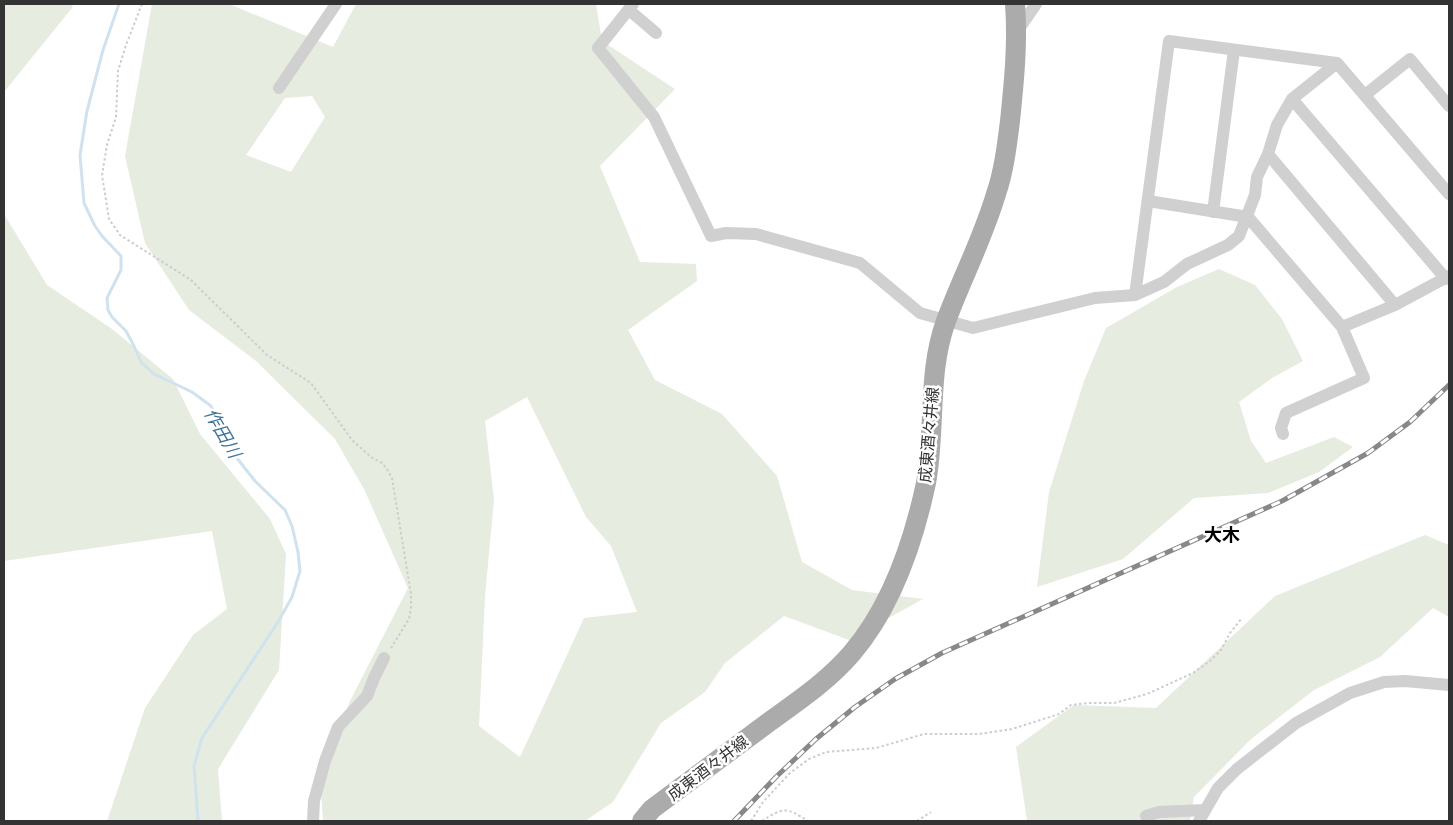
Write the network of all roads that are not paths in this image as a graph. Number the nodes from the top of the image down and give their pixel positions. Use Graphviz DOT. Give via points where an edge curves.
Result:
graph roads {
  1 [pos="336,4"];
  2 [pos="1015,4"];
  3 [pos="1036,4"];
  4 [pos="631,7"];
  5 [pos="656,33"];
  6 [pos="1016,33"];
  7 [pos="1234,50"];
  8 [pos="1337,63"];
  9 [pos="279,88"];
  10 [pos="1365,95"];
  11 [pos="1292,99"];
  12 [pos="1449,106"];
  13 [pos="1268,154"];
  14 [pos="1449,194"];
  15 [pos="1148,201"];
  16 [pos="1212,212"];
  17 [pos="1248,217"];
  18 [pos="1448,278"];
  19 [pos="1134,295"];
  20 [pos="1395,305"];
  21 [pos="946,321"];
  22 [pos="1342,327"];
  23 [pos="1282,434"];
  24 [pos="384,658"];
  25 [pos="1449,685"];
  26 [pos="1146,816"];
  27 [pos="1202,816"];
  28 [pos="313,821"];
  29 [pos="642,821"];
  1 -- 9 [label="street"];
  2 -- 6 [label="main road, 成東酒々井線"];
  3 -- 6 [label="street"];
  4 -- 5 [label="street"];
  4 -- 21 [label="street" via="598,48 654,117 711,236 756,234 860,263 920,313"];
  6 -- 21 [label="main road, 成東酒々井線" via="1006,150 997,194"];
  7 -- 8 [label="street"];
  7 -- 15 [label="street" via="1169,41"];
  7 -- 16 [label="street"];
  8 -- 10 [label="street"];
  8 -- 11 [label="street"];
  10 -- 12 [label="street" via="1410,59"];
  10 -- 14 [label="street"];
  11 -- 13 [label="street" via="1277,124"];
  11 -- 18 [label="street"];
  13 -- 17 [label="street" via="1256,177 1255,195"];
  13 -- 20 [label="street"];
  15 -- 16 [label="street"];
  15 -- 19 [label="street"];
  16 -- 17 [label="street"];
  17 -- 19 [label="street" via="1240,236 1228,245 1187,264 1164,282"];
  17 -- 22 [label="street"];
  18 -- 20 [label="street"];
  19 -- 21 [label="street" via="1095,298 973,328"];
  20 -- 22 [label="street"];
  21 -- 29 [label="main road, 成東酒々井線" via="933,387 926,483 904,561 874,623 852,653 823,682 652,809"];
  22 -- 23 [label="street" via="1364,378 1286,413"];
  24 -- 28 [label="street" via="366,696 338,727 314,801"];
  25 -- 27 [label="street" via="1384,682 1350,693 1296,723 1237,769 1218,788"];
  26 -- 27 [label="street" via="1159,812"];
}
